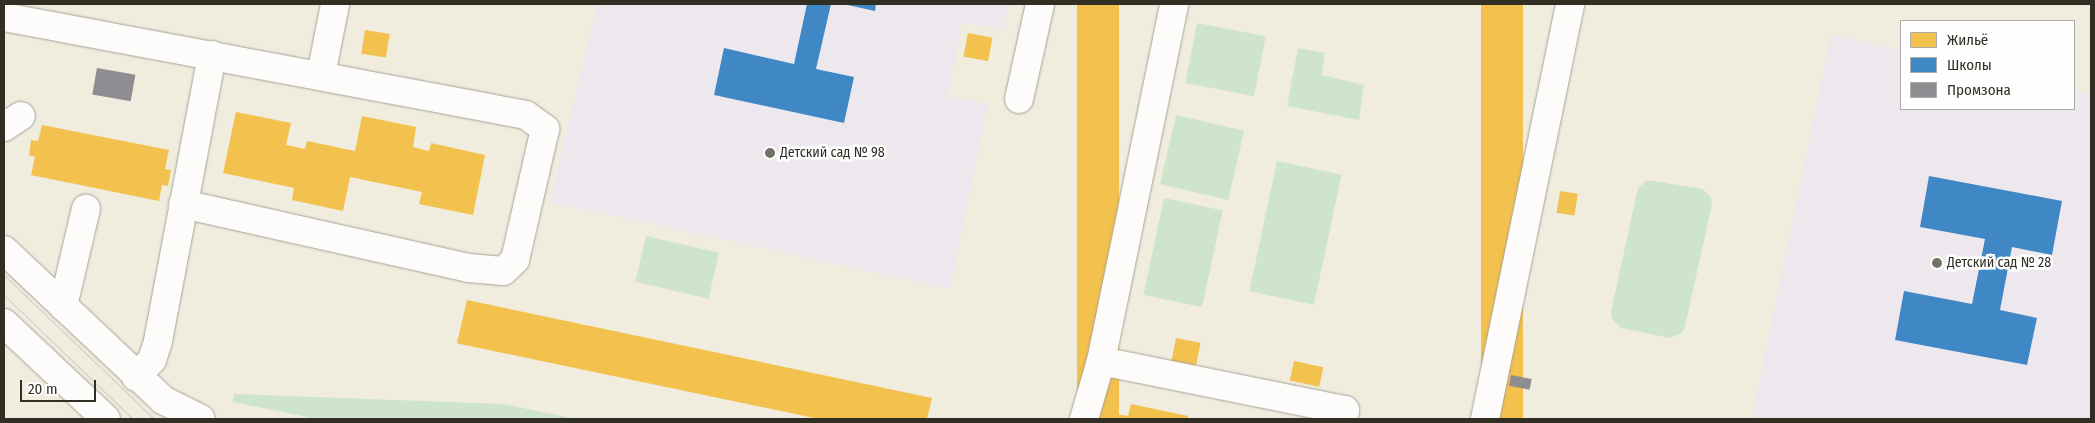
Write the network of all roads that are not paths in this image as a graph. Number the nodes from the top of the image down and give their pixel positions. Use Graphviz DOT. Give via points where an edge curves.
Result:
graph roads {
  1 [pos="335,4"];
  2 [pos="1040,4"];
  3 [pos="1174,4"];
  4 [pos="1570,4"];
  5 [pos="4,17"];
  6 [pos="212,55"];
  7 [pos="321,75"];
  8 [pos="1019,99"];
  9 [pos="184,204"];
  10 [pos="86,209"];
  11 [pos="4,250"];
  12 [pos="63,306"];
  13 [pos="4,323"];
  14 [pos="1101,361"];
  15 [pos="136,377"];
  16 [pos="106,419"];
  17 [pos="201,419"];
  18 [pos="1084,419"];
  19 [pos="1343,419"];
  20 [pos="1485,419"];
  1 -- 7 [label="main road"];
  2 -- 8 [label="main road"];
  3 -- 14 [label="main road"];
  4 -- 20 [label="main road"];
  5 -- 6 [label="main road"];
  6 -- 7 [label="main road"];
  6 -- 9 [label="main road"];
  7 -- 9 [label="main road" via="526,114 545,129 515,260 503,271 469,268"];
  9 -- 15 [label="main road" via="158,341 152,360"];
  10 -- 12 [label="main road"];
  11 -- 12 [label="main road"];
  12 -- 15 [label="main road"];
  13 -- 16 [label="main road"];
  14 -- 18 [label="main road"];
  14 -- 19 [label="main road" via="1345,410"];
  15 -- 17 [label="main road" via="163,400"];
}
